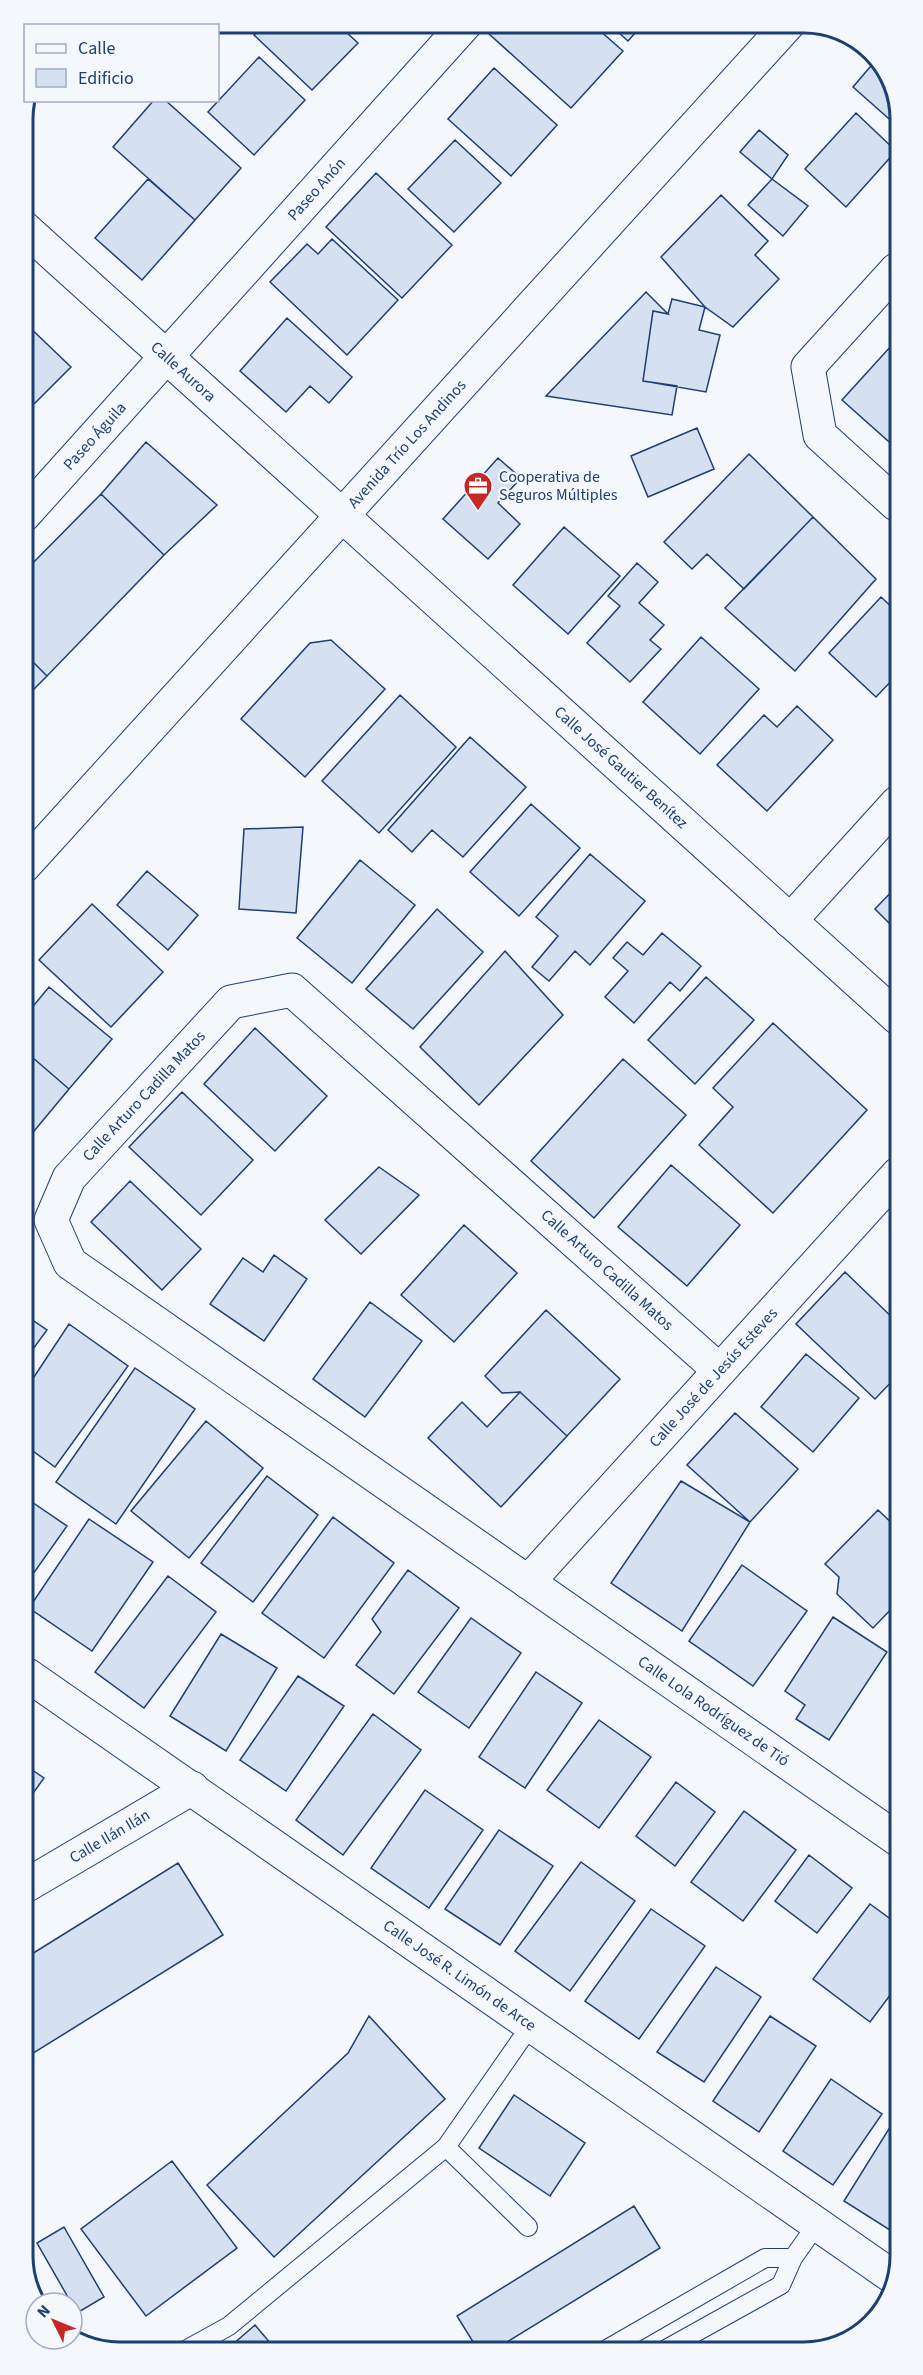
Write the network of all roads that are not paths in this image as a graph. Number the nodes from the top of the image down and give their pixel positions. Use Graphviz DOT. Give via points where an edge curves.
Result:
graph roads {
  1 [pos="457,33"];
  2 [pos="780,33"];
  3 [pos="33,236"];
  4 [pos="890,277"];
  5 [pos="167,357"];
  6 [pos="890,499"];
  7 [pos="33,505"];
  8 [pos="344,514"];
  9 [pos="890,811"];
  10 [pos="33,856"];
  11 [pos="790,921"];
  12 [pos="890,1011"];
  13 [pos="890,1183"];
  14 [pos="719,1370"];
  15 [pos="528,1582"];
  16 [pos="33,1679"];
  17 [pos="192,1788"];
  18 [pos="890,1830"];
  19 [pos="33,1881"];
  20 [pos="531,2025"];
  21 [pos="446,2147"];
  22 [pos="818,2224"];
  23 [pos="528,2228"];
  24 [pos="793,2258"];
  25 [pos="888,2273"];
  26 [pos="200,2342"];
  27 [pos="619,2342"];
  28 [pos="679,2342"];
  1 -- 5 [label="street, Paseo Anón"];
  2 -- 8 [label="street, Avenida Trío Los Andinos"];
  3 -- 5 [label="street, Calle Aurora"];
  4 -- 6 [label="street" via="808,367 820,435"];
  5 -- 7 [label="street, Paseo Águila"];
  5 -- 8 [label="street, Calle Aurora"];
  8 -- 10 [label="street, Avenida Trío Los Andinos"];
  8 -- 11 [label="street, Calle José Gautier Benítez"];
  9 -- 11 [label="street"];
  11 -- 12 [label="street, Calle José Gautier Benítez"];
  13 -- 14 [label="street, Calle José de Jesús Esteves"];
  14 -- 15 [label="street, Calle José de Jesús Esteves"];
  14 -- 15 [label="street, Calle Arturo Cadilla Matos" via="292,990 231,1002 69,1178 51,1220 70,1263"];
  15 -- 18 [label="street, Calle Lola Rodríguez de Tió"];
  16 -- 17 [label="street, Calle José R. Limón de Arce"];
  17 -- 19 [label="street, Calle Ilán Ilán"];
  17 -- 20 [label="street, Calle José R. Limón de Arce"];
  20 -- 21 [label="lane"];
  20 -- 22 [label="street, Calle José R. Limón de Arce"];
  21 -- 23 [label="lane"];
  21 -- 26 [label="lane" via="229,2326"];
  22 -- 24 [label="lane"];
  22 -- 25 [label="street, Calle José R. Limón de Arce"];
  24 -- 27 [label="lane" via="765,2258"];
  24 -- 28 [label="lane" via="781,2285"];
}
